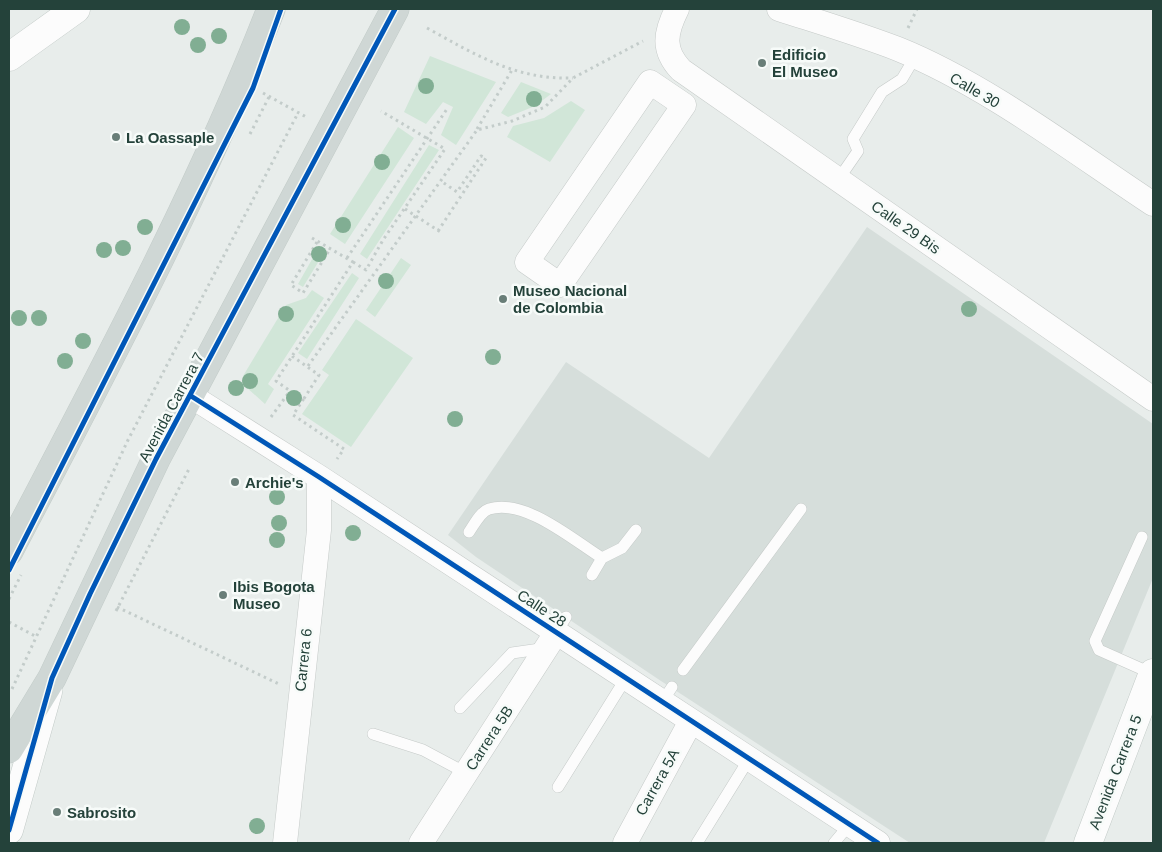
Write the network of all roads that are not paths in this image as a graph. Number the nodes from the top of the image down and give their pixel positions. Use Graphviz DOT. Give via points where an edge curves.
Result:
graph roads {
  1 [pos="76,9"];
  2 [pos="271,9"];
  3 [pos="677,9"];
  4 [pos="779,9"];
  5 [pos="394,10"];
  6 [pos="9,57"];
  7 [pos="916,58"];
  8 [pos="650,82"];
  9 [pos="838,180"];
  10 [pos="1153,204"];
  11 [pos="191,396"];
  12 [pos="1153,399"];
  13 [pos="319,477"];
  14 [pos="801,509"];
  15 [pos="636,530"];
  16 [pos="469,532"];
  17 [pos="1142,537"];
  18 [pos="9,551"];
  19 [pos="602,558"];
  20 [pos="592,575"];
  21 [pos="557,633"];
  22 [pos="683,670"];
  23 [pos="1153,673"];
  24 [pos="52,678"];
  25 [pos="626,678"];
  26 [pos="460,708"];
  27 [pos="691,721"];
  28 [pos="373,734"];
  29 [pos="9,749"];
  30 [pos="749,759"];
  31 [pos="466,773"];
  32 [pos="558,788"];
  33 [pos="849,825"];
  34 [pos="9,830"];
  35 [pos="428,841"];
  36 [pos="285,843"];
  37 [pos="625,843"];
  38 [pos="697,843"];
  39 [pos="834,843"];
  40 [pos="878,843"];
  41 [pos="1088,843"];
  1 -- 6 [label="main road"];
  2 -- 18 [label="main road" via="242,82 186,202"];
  3 -- 9 [label="street, Calle 29 Bis" via="670,23 668,48 671,59 681,70"];
  4 -- 7 [label="street, Calle 30"];
  5 -- 11 [label="main road, Avenida Carrera 7"];
  7 -- 9 [label="lane" via="902,79 882,92 853,139 858,151"];
  7 -- 10 [label="street, Calle 30" via="1020,116"];
  8 -- 8 [label="street" via="684,104 560,285 527,262"];
  9 -- 12 [label="street, Calle 29 Bis"];
  11 -- 13 [label="street, Calle 28"];
  11 -- 24 [label="main road, Avenida Carrera 7" via="156,459"];
  13 -- 21 [label="street, Calle 28"];
  13 -- 36 [label="street, Carrera 6" via="319,530"];
  14 -- 22 [label="lane"];
  15 -- 19 [label="lane" via="622,548"];
  16 -- 19 [label="lane" via="488,509 518,509 535,514"];
  17 -- 23 [label="lane" via="1095,641 1099,650"];
  19 -- 20 [label="lane"];
  21 -- 25 [label="street, Calle 28"];
  21 -- 26 [label="lane" via="512,653"];
  21 -- 31 [label="street, Carrera 5B"];
  23 -- 41 [label="main road, Avenida Carrera 5"];
  24 -- 29 [label="main road"];
  24 -- 34 [label="main road, Avenida Carrera 7"];
  25 -- 27 [label="street, Calle 28" via="667,695"];
  25 -- 32 [label="lane"];
  27 -- 30 [label="street, Calle 28"];
  27 -- 37 [label="street, Carrera 5A"];
  28 -- 31 [label="lane" via="423,750"];
  30 -- 33 [label="street, Calle 28"];
  30 -- 38 [label="lane"];
  31 -- 35 [label="street, Carrera 5B"];
  33 -- 39 [label="lane"];
  33 -- 40 [label="street, Calle 28"];
}
